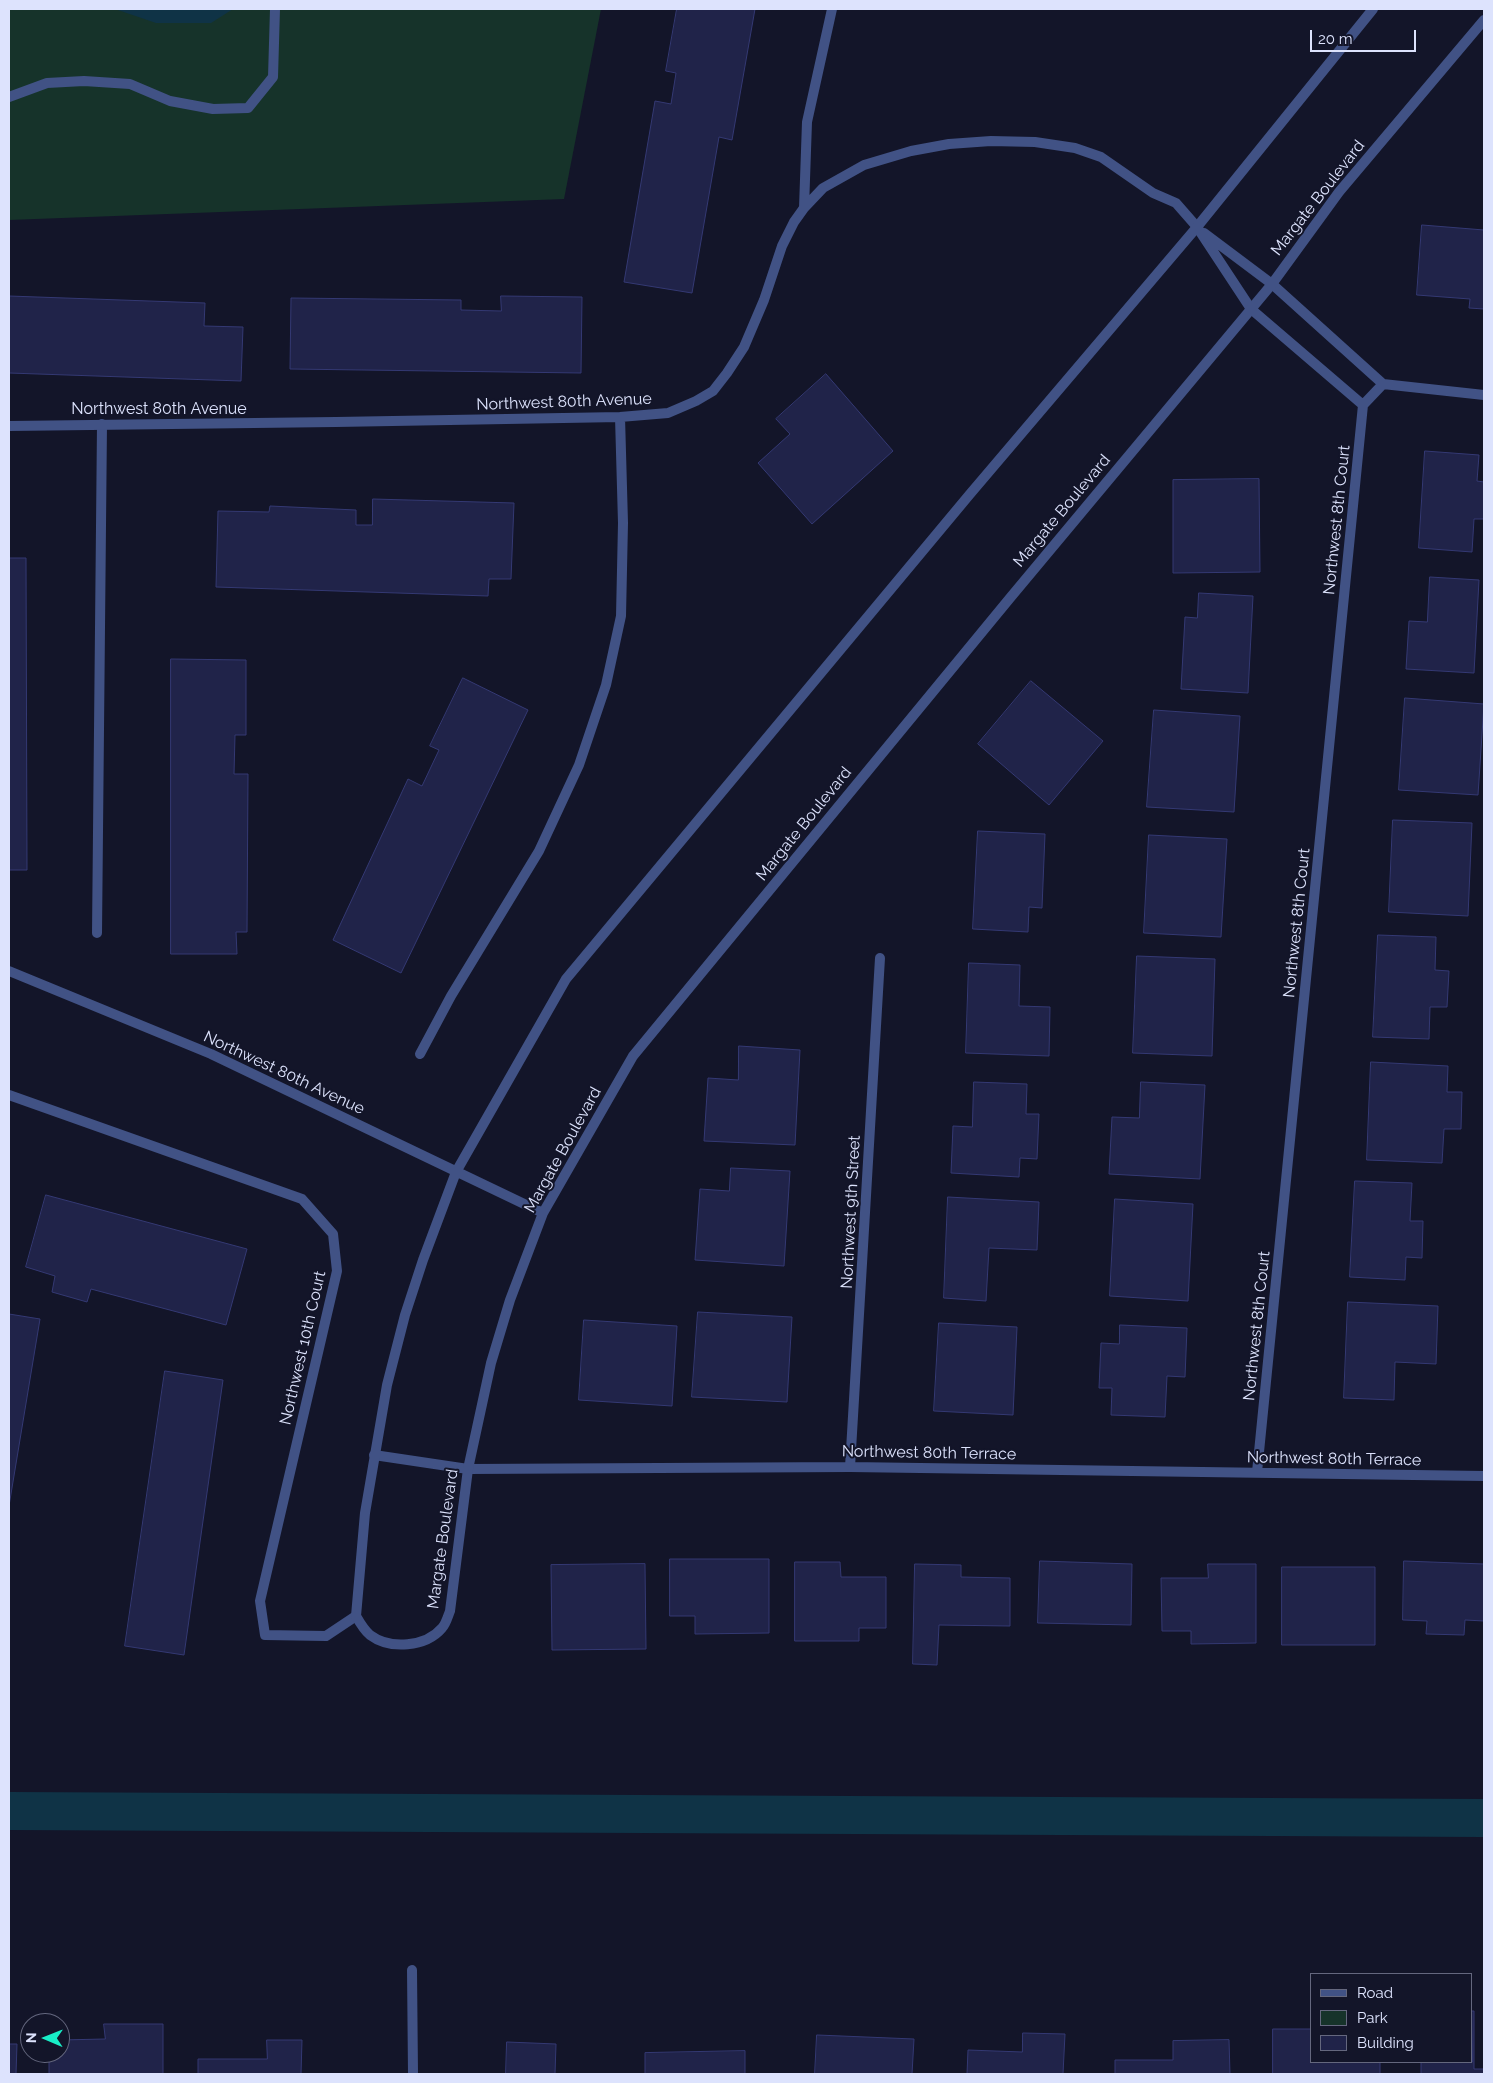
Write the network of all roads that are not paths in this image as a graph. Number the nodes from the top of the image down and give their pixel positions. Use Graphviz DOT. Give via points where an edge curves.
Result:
graph roads {
  1 [pos="275,9"];
  2 [pos="832,9"];
  3 [pos="1373,9"];
  4 [pos="1484,20"];
  5 [pos="9,97"];
  6 [pos="804,208"];
  7 [pos="1197,227"];
  8 [pos="1272,284"];
  9 [pos="1251,309"];
  10 [pos="1382,384"];
  11 [pos="1484,395"];
  12 [pos="1363,405"];
  13 [pos="620,417"];
  14 [pos="102,424"];
  15 [pos="9,426"];
  16 [pos="97,933"];
  17 [pos="880,958"];
  18 [pos="9,971"];
  19 [pos="420,1054"];
  20 [pos="9,1095"];
  21 [pos="456,1172"];
  22 [pos="542,1213"];
  23 [pos="374,1455"];
  24 [pos="850,1467"];
  25 [pos="468,1469"];
  26 [pos="1257,1472"];
  27 [pos="1484,1476"];
  28 [pos="356,1616"];
  29 [pos="412,1970"];
  30 [pos="413,2074"];
  1 -- 5 [label="street" via="273,77 248,108 214,109 170,100 130,84 84,81 47,83"];
  2 -- 6 [label="street" via="807,122"];
  3 -- 7 [label="street"];
  4 -- 8 [label="street, Margate Boulevard" via="1338,192"];
  6 -- 7 [label="street, Northwest 80th Avenue" via="823,188 864,165 911,151 949,144 1036,142 1075,148 1101,157 1154,193 1176,203"];
  6 -- 13 [label="street, Northwest 80th Avenue" via="782,246 744,347 713,391 668,413"];
  7 -- 8 [label="street"];
  7 -- 9 [label="street"];
  7 -- 21 [label="street" via="566,979"];
  8 -- 9 [label="street, Margate Boulevard"];
  8 -- 10 [label="street"];
  9 -- 12 [label="street"];
  9 -- 22 [label="street, Margate Boulevard" via="633,1056"];
  10 -- 11 [label="street"];
  10 -- 12 [label="street"];
  12 -- 26 [label="street, Northwest 8th Court"];
  13 -- 14 [label="street, Northwest 80th Avenue"];
  13 -- 19 [label="street" via="621,616 606,685 579,765 539,851 451,996"];
  14 -- 15 [label="street, Northwest 80th Avenue"];
  14 -- 16 [label="street"];
  17 -- 24 [label="street, Northwest 9th Street"];
  18 -- 21 [label="street, Northwest 80th Avenue" via="211,1054"];
  20 -- 28 [label="street, Northwest 10th Court" via="302,1199 333,1234 337,1271 260,1601 265,1635 326,1636"];
  21 -- 22 [label="street, Northwest 80th Avenue"];
  21 -- 23 [label="street" via="405,1315"];
  22 -- 25 [label="street, Margate Boulevard" via="491,1362"];
  23 -- 25 [label="street, Northwest 80th Terrace"];
  23 -- 28 [label="street"];
  24 -- 25 [label="street, Northwest 80th Terrace"];
  24 -- 26 [label="street, Northwest 80th Terrace"];
  25 -- 28 [label="street, Margate Boulevard" via="450,1611 442,1628 416,1643 392,1643 370,1635"];
  26 -- 27 [label="street, Northwest 80th Terrace"];
  29 -- 30 [label="street"];
}
